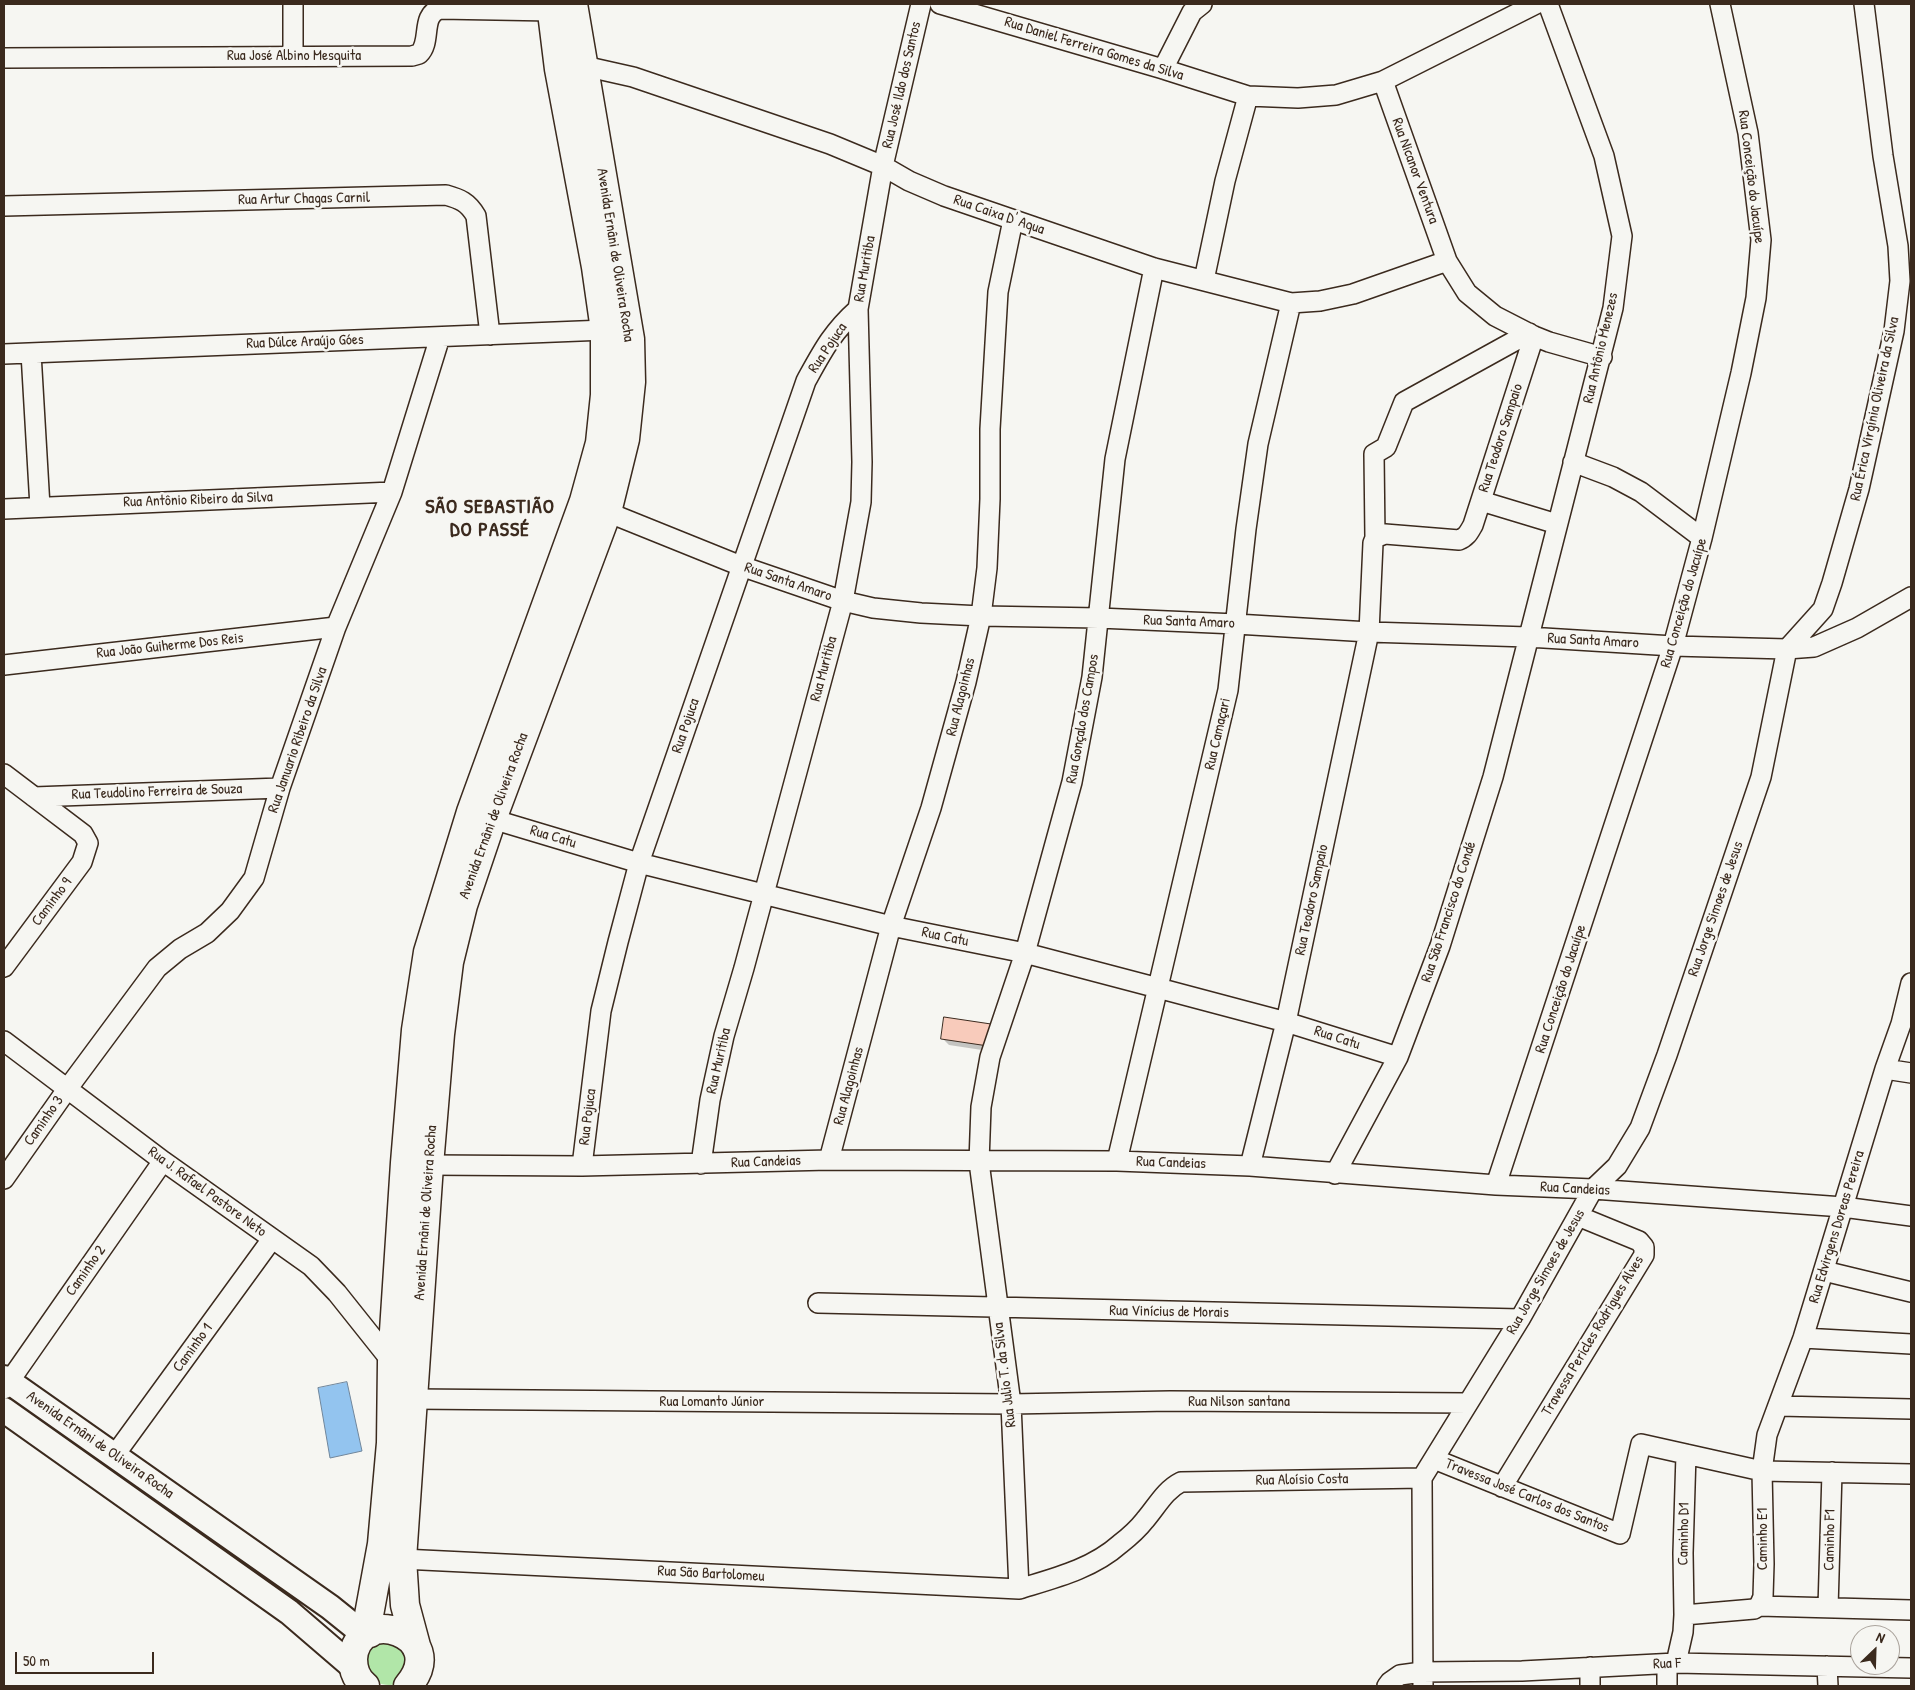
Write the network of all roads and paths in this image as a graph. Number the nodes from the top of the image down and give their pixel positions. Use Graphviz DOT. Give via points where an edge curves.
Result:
graph roads {
  1 [pos="293,4"];
  2 [pos="921,4"];
  3 [pos="940,4"];
  4 [pos="1202,4"];
  5 [pos="1536,4"];
  6 [pos="1548,4"];
  7 [pos="1720,4"];
  8 [pos="1864,4"];
  9 [pos="558,6"];
  10 [pos="293,56"];
  11 [pos="4,58"];
  12 [pos="571,68"];
  13 [pos="1163,69"];
  14 [pos="1383,81"];
  15 [pos="1248,96"];
  16 [pos="883,166"];
  17 [pos="4,206"];
  18 [pos="1013,220"];
  19 [pos="1447,261"];
  20 [pos="1154,268"];
  21 [pos="1204,280"];
  22 [pos="1291,303"];
  23 [pos="858,309"];
  24 [pos="605,330"];
  25 [pos="1531,334"];
  26 [pos="490,335"];
  27 [pos="440,337"];
  28 [pos="31,353"];
  29 [pos="4,354"];
  30 [pos="1602,357"];
  31 [pos="1573,462"];
  32 [pos="392,492"];
  33 [pos="1481,501"];
  34 [pos="40,507"];
  35 [pos="4,508"];
  36 [pos="607,512"];
  37 [pos="1557,524"];
  38 [pos="1375,538"];
  39 [pos="1702,538"];
  40 [pos="741,566"];
  41 [pos="1911,597"];
  42 [pos="843,601"];
  43 [pos="981,616"];
  44 [pos="1099,618"];
  45 [pos="1236,624"];
  46 [pos="336,627"];
  47 [pos="1369,632"];
  48 [pos="1528,637"];
  49 [pos="1673,646"];
  50 [pos="1787,649"];
  51 [pos="4,665"];
  52 [pos="4,774"];
  53 [pos="280,788"];
  54 [pos="34,797"];
  55 [pos="492,819"];
  56 [pos="639,863"];
  57 [pos="764,894"];
  58 [pos="891,926"];
  59 [pos="1025,953"];
  60 [pos="4,967"];
  61 [pos="1911,983"];
  62 [pos="1158,988"];
  63 [pos="1286,1022"];
  64 [pos="4,1041"];
  65 [pos="1398,1058"];
  66 [pos="1884,1069"];
  67 [pos="1911,1073"];
  68 [pos="68,1088"];
  69 [pos="829,1160"];
  70 [pos="163,1161"];
  71 [pos="1117,1161"];
  72 [pos="979,1162"];
  73 [pos="701,1164"];
  74 [pos="429,1165"];
  75 [pos="582,1166"];
  76 [pos="1250,1166"];
  77 [pos="1335,1174"];
  78 [pos="4,1179"];
  79 [pos="1496,1185"];
  80 [pos="1593,1189"];
  81 [pos="1843,1206"];
  82 [pos="1578,1216"];
  83 [pos="1911,1216"];
  84 [pos="272,1239"];
  85 [pos="1824,1271"];
  86 [pos="1911,1292"];
  87 [pos="818,1303"];
  88 [pos="997,1307"];
  89 [pos="1520,1319"];
  90 [pos="1803,1338"];
  91 [pos="1911,1344"];
  92 [pos="392,1362"];
  93 [pos="5,1383"];
  94 [pos="412,1400"];
  95 [pos="1468,1403"];
  96 [pos="1011,1404"];
  97 [pos="1779,1406"];
  98 [pos="1911,1409"];
  99 [pos="4,1410"];
  100 [pos="1686,1454"];
  101 [pos="114,1456"];
  102 [pos="1434,1459"];
  103 [pos="1762,1471"];
  104 [pos="1832,1472"];
  105 [pos="1911,1474"];
  106 [pos="1422,1478"];
  107 [pos="1502,1487"];
  108 [pos="402,1559"];
  109 [pos="1019,1589"];
  110 [pos="1760,1606"];
  111 [pos="1828,1608"];
  112 [pos="1911,1610"];
  113 [pos="1684,1615"];
  114 [pos="368,1634"];
  115 [pos="1672,1663"];
  116 [pos="1827,1666"];
  117 [pos="1590,1667"];
  118 [pos="1911,1668"];
  119 [pos="417,1672"];
  120 [pos="359,1677"];
  121 [pos="1522,1678"];
  122 [pos="1423,1679"];
  123 [pos="1387,1686"];
  124 [pos="1590,1686"];
  125 [pos="1667,1686"];
  126 [pos="1828,1686"];
  1 -- 10 [label="street"];
  2 -- 16 [label="street, Rua José Ildo dos Santos"];
  3 -- 13 [label="street, Rua Daniel Ferreira Gomes da Silva"];
  4 -- 13 [label="street" via="1192,12"];
  5 -- 14 [label="street"];
  6 -- 30 [label="street, Rua Antônio Menezes" via="1604,156 1622,236 1613,308"];
  7 -- 39 [label="street, Rua Conceição do Jacuípe" via="1748,133 1760,240 1756,298 1742,373"];
  8 -- 50 [label="street, Rua Érica Virgínia Oliveira da Silva" via="1898,246 1900,281 1894,331 1859,489 1832,583 1823,609"];
  9 -- 10 [label="street, Rua José Albino Mesquita" via="440,8 430,14 425,46 418,54"];
  9 -- 12 [label="main road, Avenida Ernâni de Oliveira Rocha"];
  10 -- 11 [label="street, Rua José Albino Mesquita"];
  12 -- 16 [label="street, Rua Caixa D' Aqua" via="633,78 830,144"];
  12 -- 24 [label="main road, Avenida Ernâni de Oliveira Rocha"];
  12 -- 36 [label="main road, Avenida Ernâni de Oliveira Rocha" via="630,339 631,382 625,439"];
  13 -- 15 [label="street, Rua Daniel Ferreira Gomes da Silva"];
  14 -- 15 [label="street" via="1336,95 1298,98"];
  14 -- 19 [label="street, Rua Nicanor Ventura"];
  15 -- 21 [label="street"];
  16 -- 18 [label="street, Rua Caixa D' Aqua" via="944,196"];
  16 -- 23 [label="street, Rua Muritiba"];
  17 -- 26 [label="street, Rua Artur Chagas Carnil" via="446,195 460,198 476,216"];
  18 -- 20 [label="street, Rua Caixa D' Aqua"];
  18 -- 43 [label="street, Rua Alagoinhas" via="998,292 990,429 987,568"];
  19 -- 22 [label="street, Rua Caixa D' Aqua" via="1353,294"];
  19 -- 25 [label="street, Rua Nicanor Ventura" via="1467,294 1495,316"];
  20 -- 21 [label="street, Rua Caixa D' Aqua"];
  20 -- 44 [label="street, Rua Gonçalo dos Campos" via="1115,459"];
  21 -- 22 [label="street, Rua Caixa D' Aqua"];
  22 -- 45 [label="street, Rua Camaçari" via="1258,444"];
  23 -- 40 [label="street, Rua Pojuca" via="841,324 806,381"];
  23 -- 42 [label="street, Rua Muritiba" via="861,502"];
  24 -- 26 [label="street, Rua Dúlce Araújo Góes"];
  24 -- 92 [label="main road, Avenida Ernâni de Oliveira Rocha" via="605,396 600,443 584,501 471,812 428,952 416,1030"];
  25 -- 30 [label="street, Rua Nicanor Ventura"];
  25 -- 33 [label="street, Rua Teodoro Sampaio"];
  25 -- 38 [label="street, Rua Teodoro Sampaio" via="1404,402 1386,447 1374,454"];
  26 -- 27 [label="street, Rua Dúlce Araújo Góes"];
  27 -- 28 [label="street, Rua Dúlce Araújo Góes"];
  27 -- 32 [label="street, Rua Januario Ribeiro da Silva"];
  28 -- 29 [label="street, Rua Dúlce Araújo Góes"];
  28 -- 34 [label="street"];
  30 -- 31 [label="street, Rua Antônio Menezes"];
  31 -- 37 [label="street, Rua Antônio Menezes"];
  31 -- 39 [label="street" via="1641,492"];
  32 -- 34 [label="street, Rua Antônio Ribeiro da Silva"];
  32 -- 46 [label="street, Rua Januario Ribeiro da Silva"];
  33 -- 37 [label="street"];
  33 -- 38 [label="street, Rua Teodoro Sampaio" via="1473,525 1459,540 1385,534"];
  34 -- 35 [label="street, Rua Antônio Ribeiro da Silva"];
  36 -- 40 [label="street, Rua Santa Amaro"];
  36 -- 55 [label="main road, Avenida Ernâni de Oliveira Rocha"];
  37 -- 48 [label="street, Rua Antônio Menezes"];
  38 -- 47 [label="street, Rua Teodoro Sampaio"];
  39 -- 49 [label="street, Rua Conceição do Jacuípe"];
  40 -- 42 [label="street, Rua Santa Amaro"];
  40 -- 56 [label="street, Rua Pojuca"];
  41 -- 50 [label="street, Rua Santa Amaro" via="1857,628 1814,647"];
  42 -- 43 [label="street, Rua Santa Amaro" via="873,608"];
  42 -- 57 [label="street, Rua Muritiba"];
  43 -- 44 [label="street, Rua Santa Amaro"];
  43 -- 58 [label="street, Rua Alagoinhas" via="931,808"];
  44 -- 45 [label="street, Rua Santa Amaro"];
  44 -- 59 [label="street, Rua Gonçalo dos Campos" via="1092,677 1072,782"];
  45 -- 47 [label="street, Rua Santa Amaro"];
  45 -- 62 [label="street, Rua Camaçari" via="1228,690"];
  46 -- 51 [label="street, Rua João Guiherme Dos Reis"];
  46 -- 53 [label="street, Rua Januario Ribeiro da Silva"];
  47 -- 48 [label="street, Rua Santa Amaro"];
  47 -- 63 [label="street, Rua Teodoro Sampaio"];
  48 -- 49 [label="street, Rua Santa Amaro"];
  48 -- 65 [label="street, Rua São Francisco do Condé" via="1493,777 1440,946"];
  49 -- 50 [label="street, Rua Santa Amaro"];
  49 -- 79 [label="street, Rua Conceição do Jacuípe"];
  50 -- 80 [label="street, Rua Jorge Simoes de Jesus" via="1761,777 1667,1055 1640,1128 1617,1166"];
  52 -- 54 [label="street"];
  53 -- 54 [label="street, Rua Teudolino Ferreira de Souza"];
  53 -- 68 [label="street, Rua Januario Ribeiro da Silva" via="254,878 230,911 157,968"];
  54 -- 60 [label="street, Caminho 9" via="83,834 88,843 82,862"];
  55 -- 56 [label="street, Rua Catu"];
  55 -- 74 [label="main road, Avenida Ernâni de Oliveira Rocha" via="463,905 449,962"];
  56 -- 57 [label="street, Rua Catu"];
  56 -- 75 [label="street, Rua Pojuca" via="601,1011"];
  57 -- 58 [label="street, Rua Catu"];
  57 -- 73 [label="street, Rua Muritiba" via="724,1036"];
  58 -- 59 [label="street, Rua Catu"];
  58 -- 69 [label="street, Rua Alagoinhas"];
  59 -- 62 [label="street, Rua Catu"];
  59 -- 72 [label="street, Rua Gonçalo dos Campos" via="990,1057 981,1108"];
  61 -- 66 [label="street, Rua Edvirgens Doreas Pereira" via="1901,1024"];
  62 -- 63 [label="street, Rua Catu"];
  62 -- 71 [label="street, Rua Camaçari"];
  63 -- 65 [label="street, Rua Catu"];
  63 -- 76 [label="street, Rua Teodoro Sampaio"];
  64 -- 68 [label="street, Rua J. Rafael Pastore Neto"];
  65 -- 77 [label="street, Rua São Francisco do Condé"];
  66 -- 67 [label="street"];
  66 -- 81 [label="street, Rua Edvirgens Doreas Pereira"];
  68 -- 70 [label="street, Rua J. Rafael Pastore Neto"];
  68 -- 78 [label="street, Caminho 3"];
  69 -- 72 [label="street, Rua Candeias"];
  69 -- 73 [label="street, Rua Candeias"];
  70 -- 84 [label="street, Rua J. Rafael Pastore Neto"];
  70 -- 93 [label="street, Caminho 2"];
  71 -- 72 [label="street, Rua Candeias"];
  71 -- 76 [label="street, Rua Candeias"];
  72 -- 88 [label="street, Rua Julio T. da Silva"];
  73 -- 75 [label="street, Rua Candeias"];
  74 -- 75 [label="street, Rua Candeias"];
  74 -- 94 [label="main road, Avenida Ernâni de Oliveira Rocha"];
  76 -- 77 [label="street, Rua Candeias"];
  77 -- 79 [label="street, Rua Candeias"];
  79 -- 80 [label="street, Rua Candeias"];
  80 -- 81 [label="street, Rua Candeias"];
  80 -- 82 [label="street, Rua Jorge Simoes de Jesus"];
  81 -- 83 [label="street, Rua Candeias"];
  81 -- 85 [label="street, Rua Edvirgens Doreas Pereira"];
  82 -- 89 [label="street, Rua Jorge Simoes de Jesus"];
  82 -- 107 [label="street, Travessa Pericles Rodrigues Alves" via="1639,1241 1644,1247 1644,1255"];
  84 -- 92 [label="street, Rua J. Rafael Pastore Neto" via="311,1266"];
  84 -- 101 [label="street, Caminho 1"];
  85 -- 86 [label="street"];
  85 -- 90 [label="street, Rua Edvirgens Doreas Pereira"];
  87 -- 88 [label="street, Rua Vinícius de Morais"];
  88 -- 89 [label="street, Rua Vinícius de Morais"];
  88 -- 96 [label="street, Rua Julio T. da Silva"];
  89 -- 95 [label="street, Rua Jorge Simoes de Jesus"];
  90 -- 91 [label="street"];
  90 -- 97 [label="street, Rua Edvirgens Doreas Pereira"];
  92 -- 114 [label="main road, Avenida Ernâni de Oliveira Rocha" via="391,1443 382,1544"];
  93 -- 101 [label="street, Avenida Ernâni de Oliveira Rocha"];
  94 -- 96 [label="street, Rua Lomanto Júnior"];
  94 -- 108 [label="main road, Avenida Ernâni de Oliveira Rocha"];
  95 -- 96 [label="street, Rua Nilson santana" via="1170,1401"];
  95 -- 102 [label="street, Rua Jorge Simoes de Jesus"];
  96 -- 109 [label="street, Rua Julio T. da Silva"];
  97 -- 98 [label="street"];
  97 -- 103 [label="street, Rua Edvirgens Doreas Pereira" via="1767,1435"];
  99 -- 120 [label="street, Avenida Ernâni de Oliveira Rocha" via="289,1612"];
  100 -- 103 [label="street"];
  100 -- 107 [label="street, Travessa José Carlos dos Santos" via="1641,1444 1620,1534"];
  100 -- 113 [label="street, Caminho D1" via="1682,1553"];
  101 -- 114 [label="street, Avenida Ernâni de Oliveira Rocha"];
  102 -- 106 [label="street, Rua Jorge Simoes de Jesus"];
  102 -- 107 [label="street, Travessa José Carlos dos Santos"];
  103 -- 104 [label="street"];
  103 -- 110 [label="street, Caminho E1" via="1764,1564"];
  104 -- 105 [label="street"];
  104 -- 111 [label="street, Caminho F1"];
  106 -- 109 [label="street, Rua Aloísio Costa" via="1182,1482 1166,1493 1120,1545 1096,1561"];
  106 -- 122 [label="street"];
  108 -- 109 [label="street, Rua São Bartolomeu"];
  108 -- 119 [label="main road, Avenida Ernâni de Oliveira Rocha"];
  110 -- 111 [label="street"];
  110 -- 113 [label="street" via="1754,1610"];
  111 -- 112 [label="street"];
  113 -- 115 [label="street, Caminho D1" via="1683,1632"];
  114 -- 119 [label="main road" via="385,1628 408,1636"];
  114 -- 120 [label="main road" via="356,1647 353,1657"];
  115 -- 116 [label="street, Rua F"];
  115 -- 117 [label="street, Rua F"];
  115 -- 125 [label="street, Caminho D1"];
  116 -- 118 [label="street, Rua F"];
  116 -- 126 [label="street"];
  117 -- 121 [label="street, Rua F"];
  117 -- 124 [label="street"];
  121 -- 122 [label="street, Rua F"];
  122 -- 123 [label="street, Rua F" via="1400,1675"];
}
